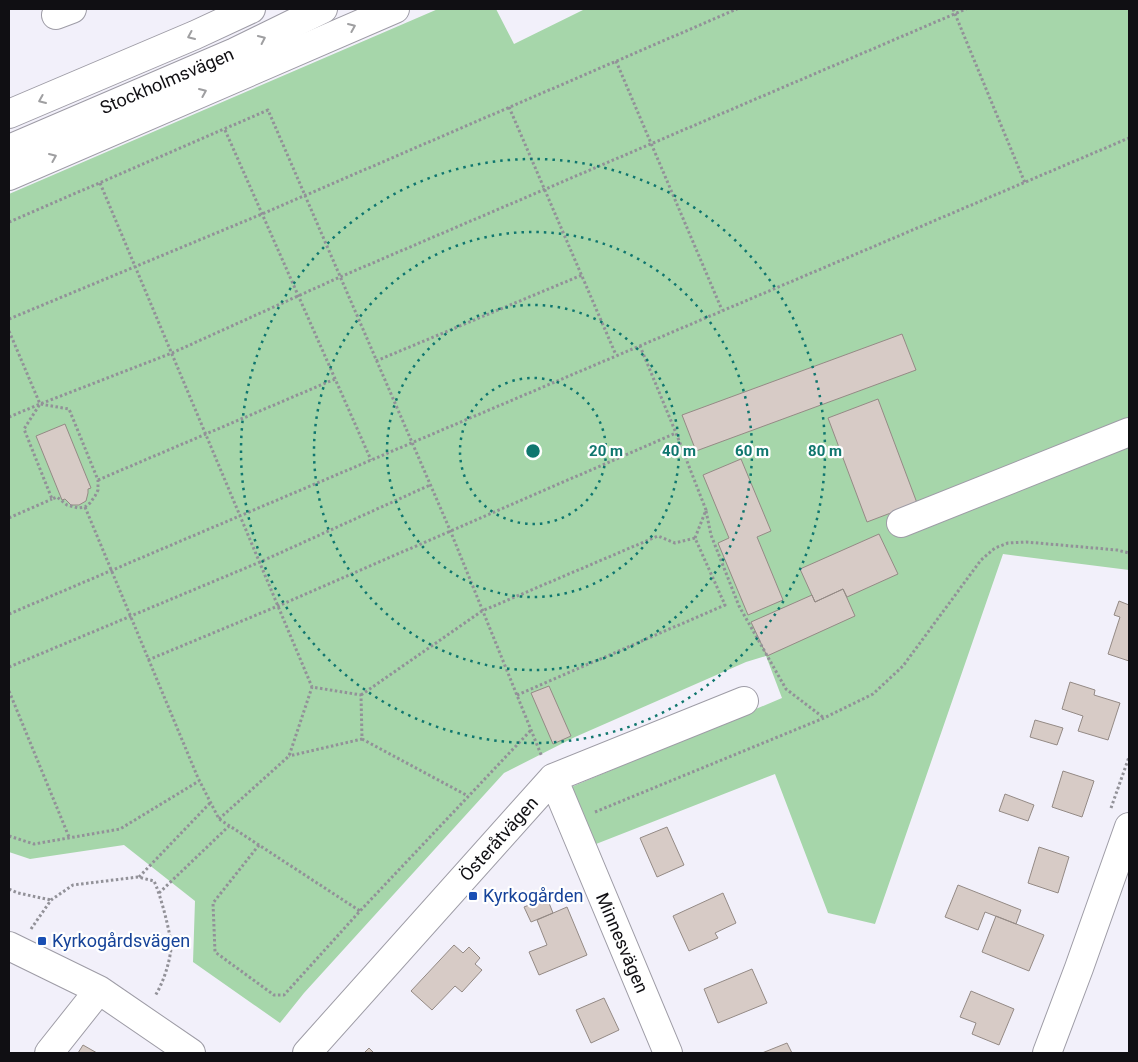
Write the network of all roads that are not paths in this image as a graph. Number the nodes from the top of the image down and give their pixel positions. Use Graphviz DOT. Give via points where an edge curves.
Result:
graph roads {
  1 [pos="251,9"];
  2 [pos="323,9"];
  3 [pos="395,9"];
  4 [pos="9,114"];
  5 [pos="9,149"];
  6 [pos="9,176"];
  7 [pos="1129,432"];
  8 [pos="901,523"];
  9 [pos="744,701"];
  10 [pos="552,778"];
  11 [pos="1129,827"];
  12 [pos="13,948"];
  13 [pos="99,990"];
  14 [pos="49,1053"];
  15 [pos="191,1053"];
  16 [pos="307,1053"];
  17 [pos="668,1053"];
  18 [pos="1046,1053"];
  1 -- 4 [label="street, Stockholmsvägen, one-way"];
  5 -- 2 [label="street, Stockholmsvägen, one-way" via="235,52"];
  6 -- 3 [label="street, one-way"];
  7 -- 8 [label="street"];
  9 -- 10 [label="street, Österåtvägen"];
  10 -- 16 [label="street, Österåtvägen"];
  10 -- 17 [label="street, Minnesvägen"];
  11 -- 18 [label="street"];
  12 -- 13 [label="street"];
  13 -- 14 [label="street"];
  13 -- 15 [label="street"];
}
